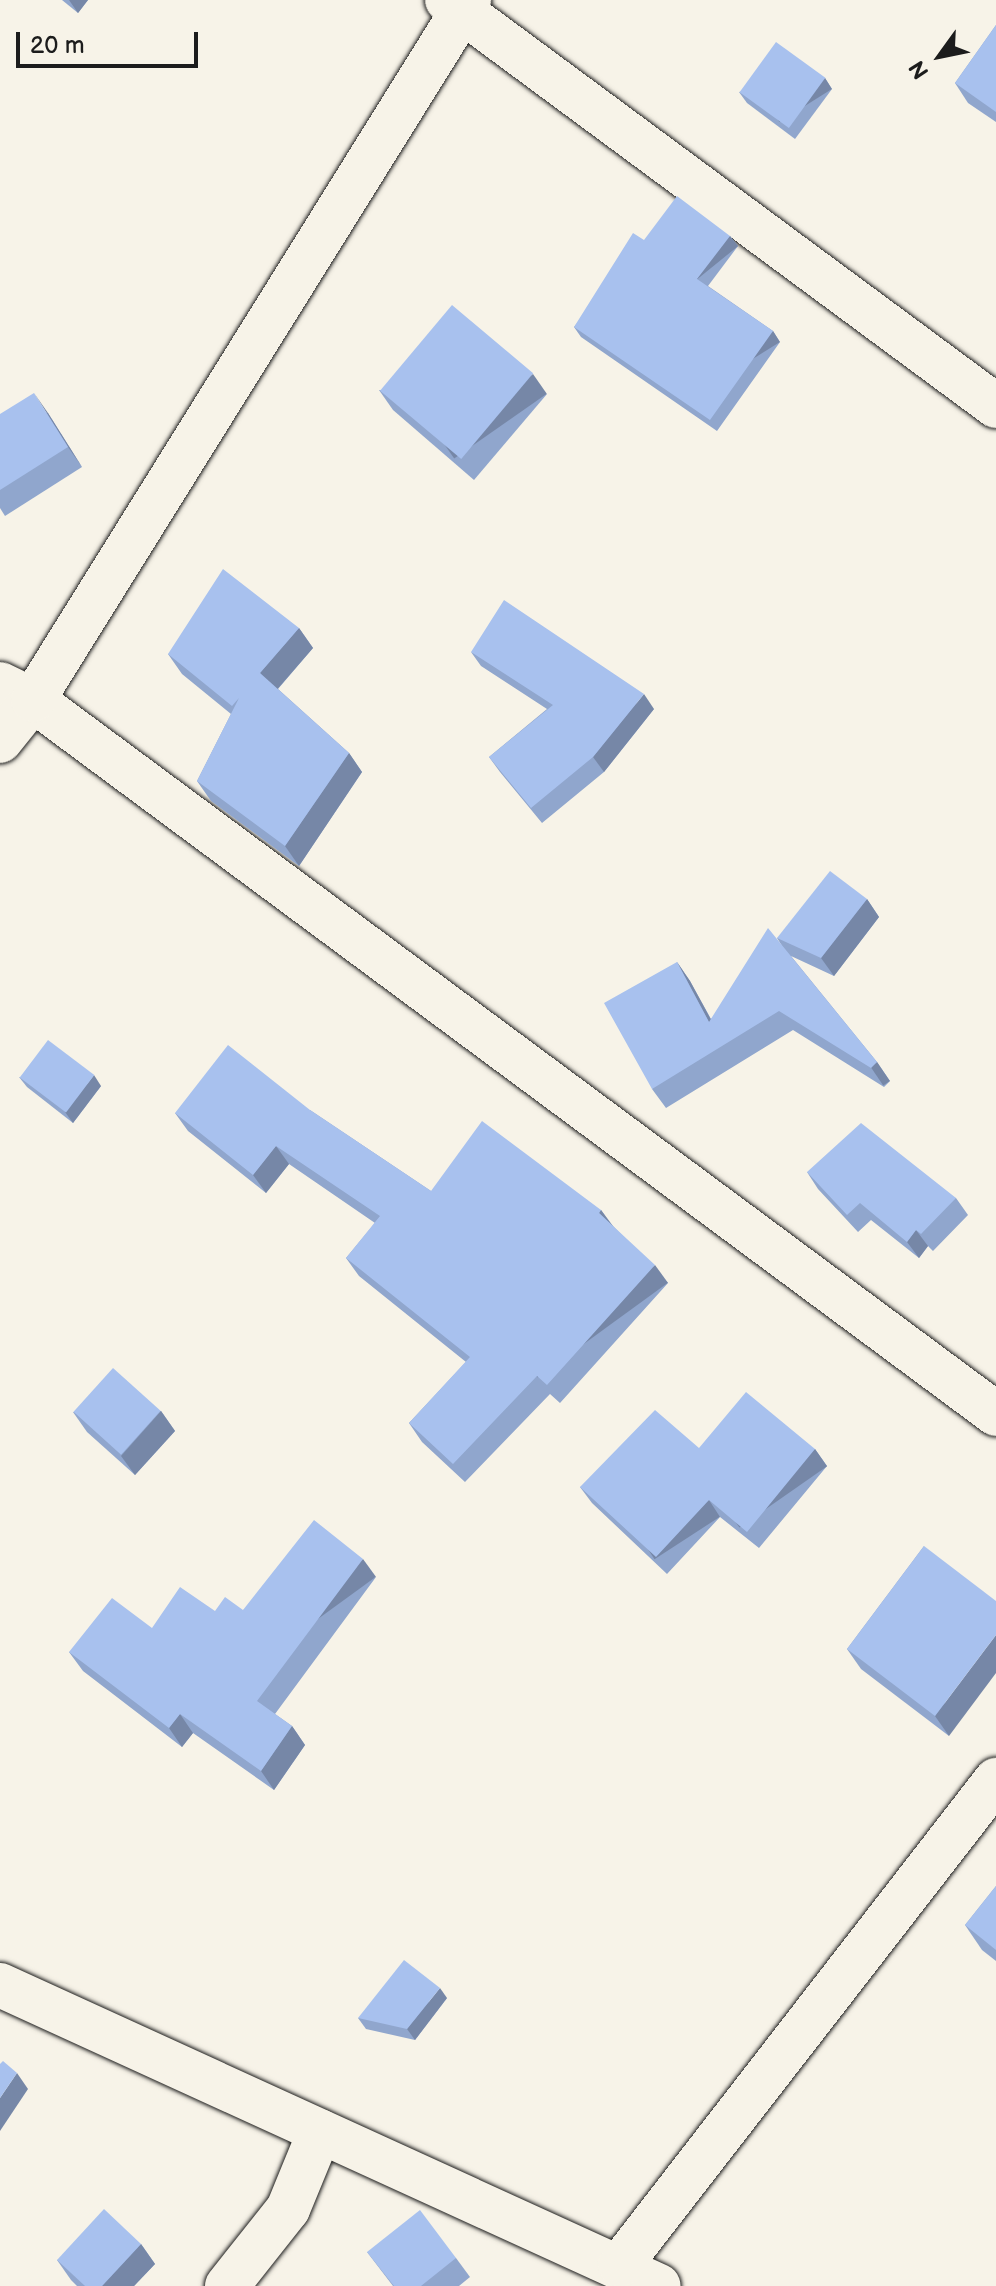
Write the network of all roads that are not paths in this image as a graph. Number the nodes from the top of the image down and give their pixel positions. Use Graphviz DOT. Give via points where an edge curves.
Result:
graph roads {
  1 [pos="459,3"];
  2 [pos="996,406"];
  3 [pos="17,692"];
  4 [pos="0,741"];
  5 [pos="996,1414"];
  6 [pos="996,1780"];
  7 [pos="0,1985"];
  8 [pos="320,2131"];
  9 [pos="620,2265"];
  10 [pos="227,2286"];
  11 [pos="659,2286"];
  1 -- 2 [label="street"];
  1 -- 3 [label="street"];
  3 -- 4 [label="street"];
  3 -- 5 [label="street"];
  6 -- 9 [label="street"];
  7 -- 8 [label="street"];
  8 -- 9 [label="street"];
  8 -- 10 [label="street" via="288,2209"];
  9 -- 11 [label="street"];
}
